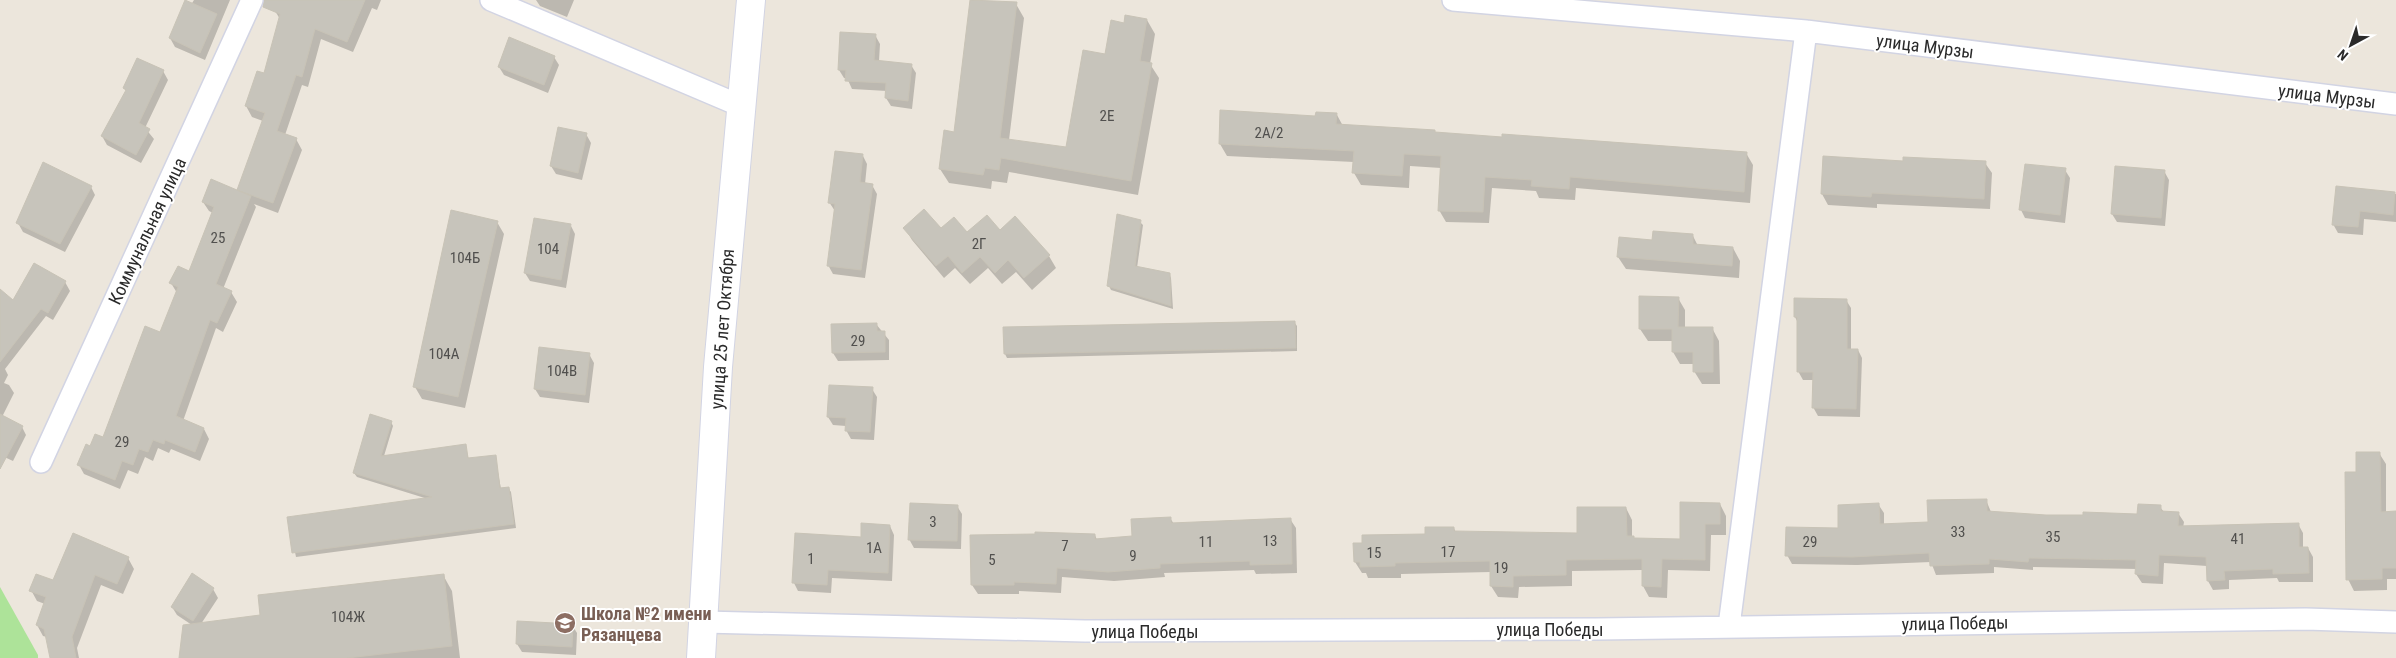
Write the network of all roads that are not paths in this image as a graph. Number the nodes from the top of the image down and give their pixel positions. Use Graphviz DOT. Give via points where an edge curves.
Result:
graph roads {
  1 [pos="252,0"];
  2 [pos="491,0"];
  3 [pos="751,0"];
  4 [pos="1453,0"];
  5 [pos="1806,31"];
  6 [pos="2396,104"];
  7 [pos="741,106"];
  8 [pos="41,462"];
  9 [pos="704,622"];
  10 [pos="2396,622"];
  11 [pos="1728,626"];
  12 [pos="701,658"];
  1 -- 8 [label="street, Коммунальная улица"];
  2 -- 7 [label="street"];
  3 -- 7 [label="street, улица 25 лет Октября"];
  4 -- 5 [label="street, улица Мурзы"];
  5 -- 6 [label="street, улица Мурзы"];
  5 -- 11 [label="street"];
  7 -- 9 [label="street, улица 25 лет Октября" via="718,368"];
  9 -- 11 [label="street, улица Победы" via="1084,631"];
  9 -- 12 [label="street, улица 25 лет Октября"];
  10 -- 11 [label="street, улица Победы" via="2306,619"];
}
